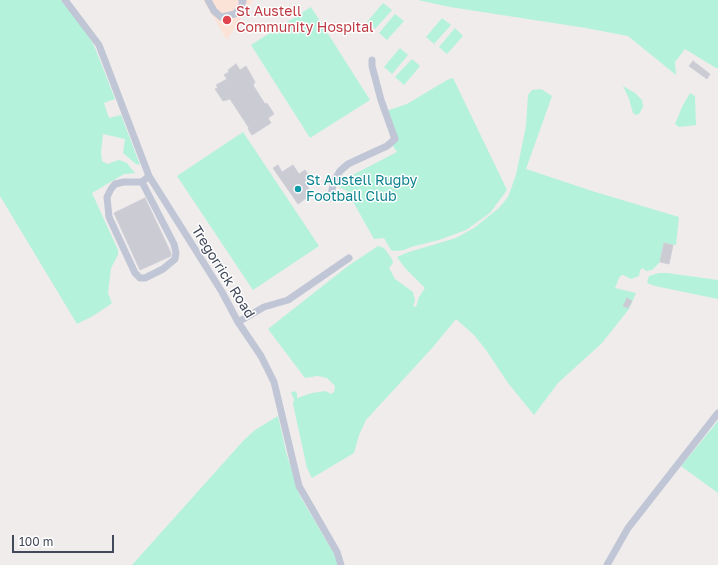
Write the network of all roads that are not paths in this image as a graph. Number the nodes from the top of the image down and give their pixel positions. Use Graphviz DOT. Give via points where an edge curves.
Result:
graph roads {
  1 [pos="65,0"];
  2 [pos="208,0"];
  3 [pos="242,0"];
  4 [pos="372,60"];
  5 [pos="148,176"];
  6 [pos="142,182"];
  7 [pos="330,198"];
  8 [pos="349,258"];
  9 [pos="238,322"];
  10 [pos="718,413"];
  11 [pos="341,565"];
  12 [pos="607,565"];
  1 -- 5 [label="street, Tregorrick Road" via="99,45"];
  2 -- 3 [label="street" via="221,17 235,14 241,7"];
  4 -- 7 [label="street" via="381,100 394,139 387,146 348,164 340,171 334,181"];
  5 -- 6 [label="street"];
  5 -- 9 [label="street, Tregorrick Road" via="222,292"];
  6 -- 6 [label="street" via="174,244 176,253 175,259 163,269 145,278 140,278 135,273 109,216 107,197 115,184"];
  8 -- 9 [label="street" via="288,300 264,307"];
  9 -- 11 [label="street, Tregorrick Road" via="261,356 274,382 299,486 337,552"];
  10 -- 12 [label="street" via="628,528"];
}
